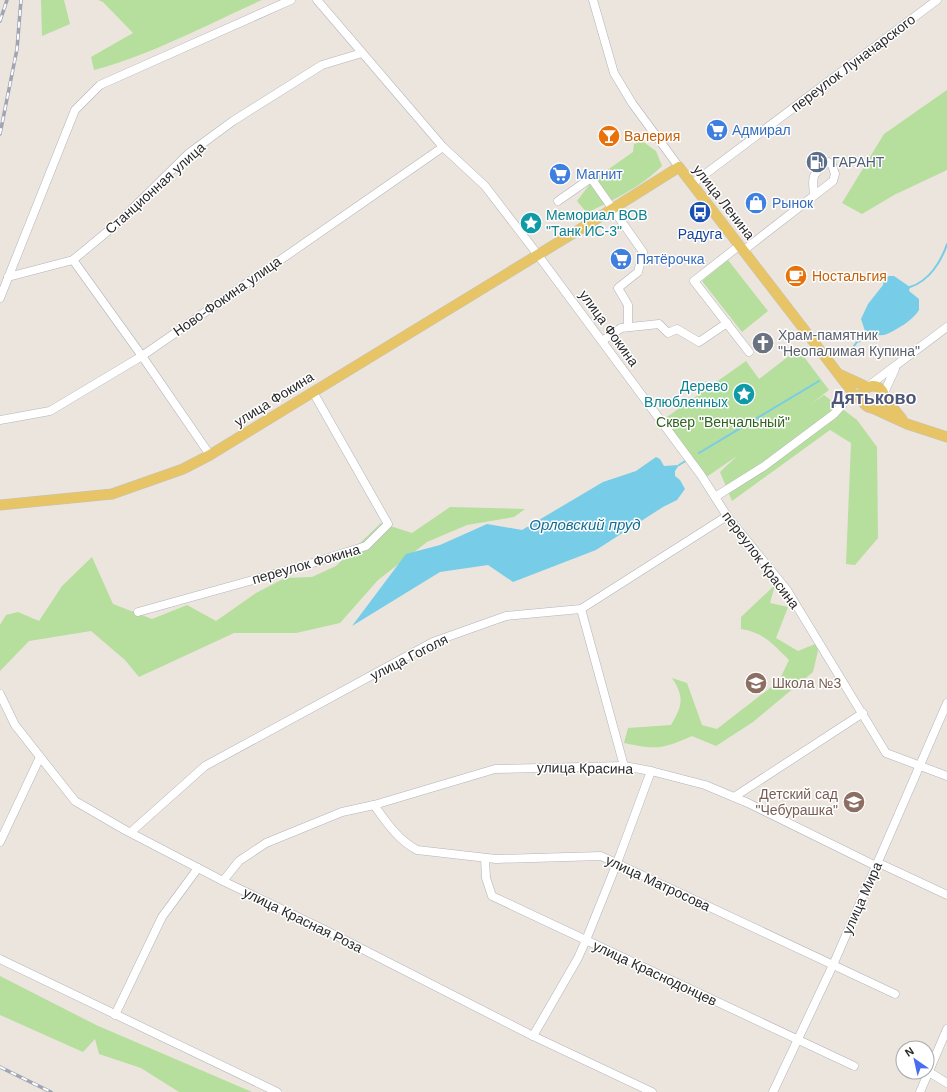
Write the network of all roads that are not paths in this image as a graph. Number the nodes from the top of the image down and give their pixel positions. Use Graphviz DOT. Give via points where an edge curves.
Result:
graph roads {
  1 [pos="291,0"];
  2 [pos="317,0"];
  3 [pos="593,0"];
  4 [pos="937,0"];
  5 [pos="362,53"];
  6 [pos="443,147"];
  7 [pos="679,167"];
  8 [pos="692,184"];
  9 [pos="814,195"];
  10 [pos="558,201"];
  11 [pos="614,209"];
  12 [pos="742,248"];
  13 [pos="538,255"];
  14 [pos="74,260"];
  15 [pos="8,277"];
  16 [pos="0,298"];
  17 [pos="727,323"];
  18 [pos="628,327"];
  19 [pos="947,327"];
  20 [pos="602,341"];
  21 [pos="749,352"];
  22 [pos="142,356"];
  23 [pos="897,367"];
  24 [pos="839,374"];
  25 [pos="867,387"];
  26 [pos="313,392"];
  27 [pos="852,393"];
  28 [pos="884,395"];
  29 [pos="867,405"];
  30 [pos="0,420"];
  31 [pos="907,424"];
  32 [pos="947,437"];
  33 [pos="210,455"];
  34 [pos="701,475"];
  35 [pos="715,497"];
  36 [pos="0,505"];
  37 [pos="727,516"];
  38 [pos="581,609"];
  39 [pos="138,612"];
  40 [pos="0,694"];
  41 [pos="947,703"];
  42 [pos="863,713"];
  43 [pos="40,757"];
  44 [pos="624,766"];
  45 [pos="921,766"];
  46 [pos="651,771"];
  47 [pos="947,776"];
  48 [pos="734,797"];
  49 [pos="374,805"];
  50 [pos="131,832"];
  51 [pos="0,842"];
  52 [pos="485,858"];
  53 [pos="617,863"];
  54 [pos="876,866"];
  55 [pos="198,868"];
  56 [pos="223,881"];
  57 [pos="947,895"];
  58 [pos="586,940"];
  59 [pos="0,959"];
  60 [pos="833,965"];
  61 [pos="895,994"];
  62 [pos="116,1015"];
  63 [pos="947,1029"];
  64 [pos="533,1036"];
  65 [pos="797,1041"];
  66 [pos="935,1058"];
  67 [pos="854,1066"];
  68 [pos="935,1076"];
  69 [pos="925,1080"];
  70 [pos="947,1083"];
  71 [pos="277,1092"];
  72 [pos="652,1092"];
  73 [pos="773,1092"];
  74 [pos="920,1092"];
  1 -- 15 [label="street" via="100,85 75,110"];
  2 -- 5 [label="street"];
  3 -- 7 [label="street, улица Ленина" via="614,73 632,103"];
  4 -- 8 [label="street, переулок Луначарского"];
  5 -- 6 [label="street"];
  5 -- 14 [label="street, Станционная улица" via="322,65 233,121 188,154 120,221"];
  6 -- 13 [label="street" via="485,186"];
  6 -- 22 [label="street, Ново-Фокина улица"];
  7 -- 8 [label="main road, улица Ленина"];
  7 -- 11 [label="main road, улица Фокина"];
  8 -- 12 [label="main road, улица Ленина"];
  9 -- 12 [label="street" via="791,215"];
  10 -- 11 [label="street" via="591,178"];
  11 -- 13 [label="main road, улица Фокина"];
  11 -- 18 [label="street" via="643,252 638,272 618,288 628,305"];
  12 -- 17 [label="street" via="694,281"];
  12 -- 24 [label="main road, улица Ленина"];
  13 -- 20 [label="street, улица Фокина"];
  13 -- 26 [label="main road, улица Фокина"];
  14 -- 15 [label="street, Станционная улица"];
  14 -- 22 [label="street"];
  15 -- 16 [label="street"];
  17 -- 18 [label="street" via="699,342 677,329 668,333 659,324"];
  17 -- 21 [label="street"];
  18 -- 20 [label="street" via="620,328"];
  19 -- 23 [label="street"];
  20 -- 34 [label="street, улица Фокина"];
  22 -- 30 [label="street, Ново-Фокина улица" via="50,411"];
  22 -- 33 [label="street"];
  23 -- 25 [label="street"];
  23 -- 28 [label="street"];
  24 -- 25 [label="main road"];
  24 -- 27 [label="main road, улица Ленина"];
  25 -- 28 [label="main road" via="877,386"];
  25 -- 29 [label="main road" via="863,393"];
  26 -- 33 [label="main road, улица Фокина"];
  26 -- 39 [label="street, переулок Фокина" via="388,524 366,546"];
  27 -- 29 [label="main road, улица Ленина"];
  27 -- 35 [label="street" via="834,414 763,467"];
  28 -- 29 [label="main road" via="880,406"];
  28 -- 31 [label="main road"];
  29 -- 31 [label="main road, улица Ленина"];
  31 -- 32 [label="main road, улица Ленина"];
  33 -- 36 [label="main road, улица Фокина" via="183,469 112,494"];
  34 -- 35 [label="street, переулок Красина"];
  35 -- 37 [label="street, переулок Красина"];
  37 -- 38 [label="street, улица Гоголя"];
  37 -- 42 [label="street, переулок Красина" via="787,590"];
  38 -- 44 [label="street"];
  38 -- 50 [label="street, улица Гоголя" via="506,616 433,642 205,766"];
  40 -- 43 [label="street, улица Красная Роза" via="15,725"];
  41 -- 45 [label="street, улица Мира"];
  42 -- 45 [label="street, переулок Красина" via="886,753"];
  42 -- 48 [label="street"];
  43 -- 50 [label="street, улица Красная Роза" via="75,801"];
  43 -- 51 [label="street"];
  44 -- 46 [label="street, улица Красина"];
  44 -- 49 [label="street, улица Красина" via="495,769"];
  45 -- 47 [label="street, переулок Красина"];
  45 -- 54 [label="street, улица Мира"];
  46 -- 48 [label="street, улица Красина" via="705,785"];
  46 -- 53 [label="street"];
  48 -- 54 [label="street, улица Красина"];
  49 -- 52 [label="street, улица Матросова" via="406,844 417,850"];
  49 -- 56 [label="street, улица Красина" via="342,812 266,844 239,861"];
  50 -- 55 [label="street, улица Красная Роза"];
  52 -- 53 [label="street, улица Матросова" via="601,856"];
  52 -- 58 [label="street, улица Краснодонцев" via="486,878 492,896"];
  53 -- 58 [label="street"];
  53 -- 60 [label="street, улица Матросова"];
  54 -- 57 [label="street, улица Красина" via="883,865"];
  54 -- 60 [label="street, улица Мира"];
  55 -- 56 [label="street, улица Красная Роза"];
  55 -- 62 [label="street" via="162,917"];
  56 -- 64 [label="street, улица Красная Роза"];
  58 -- 64 [label="street"];
  58 -- 65 [label="street, улица Краснодонцев"];
  59 -- 62 [label="street"];
  60 -- 61 [label="street, улица Матросова"];
  60 -- 65 [label="street, улица Мира"];
  62 -- 71 [label="street"];
  63 -- 66 [label="street"];
  64 -- 72 [label="street, улица Красная Роза"];
  65 -- 67 [label="street, улица Краснодонцев"];
  65 -- 73 [label="street, улица Мира"];
  68 -- 70 [label="street"];
  69 -- 74 [label="street"];
}
